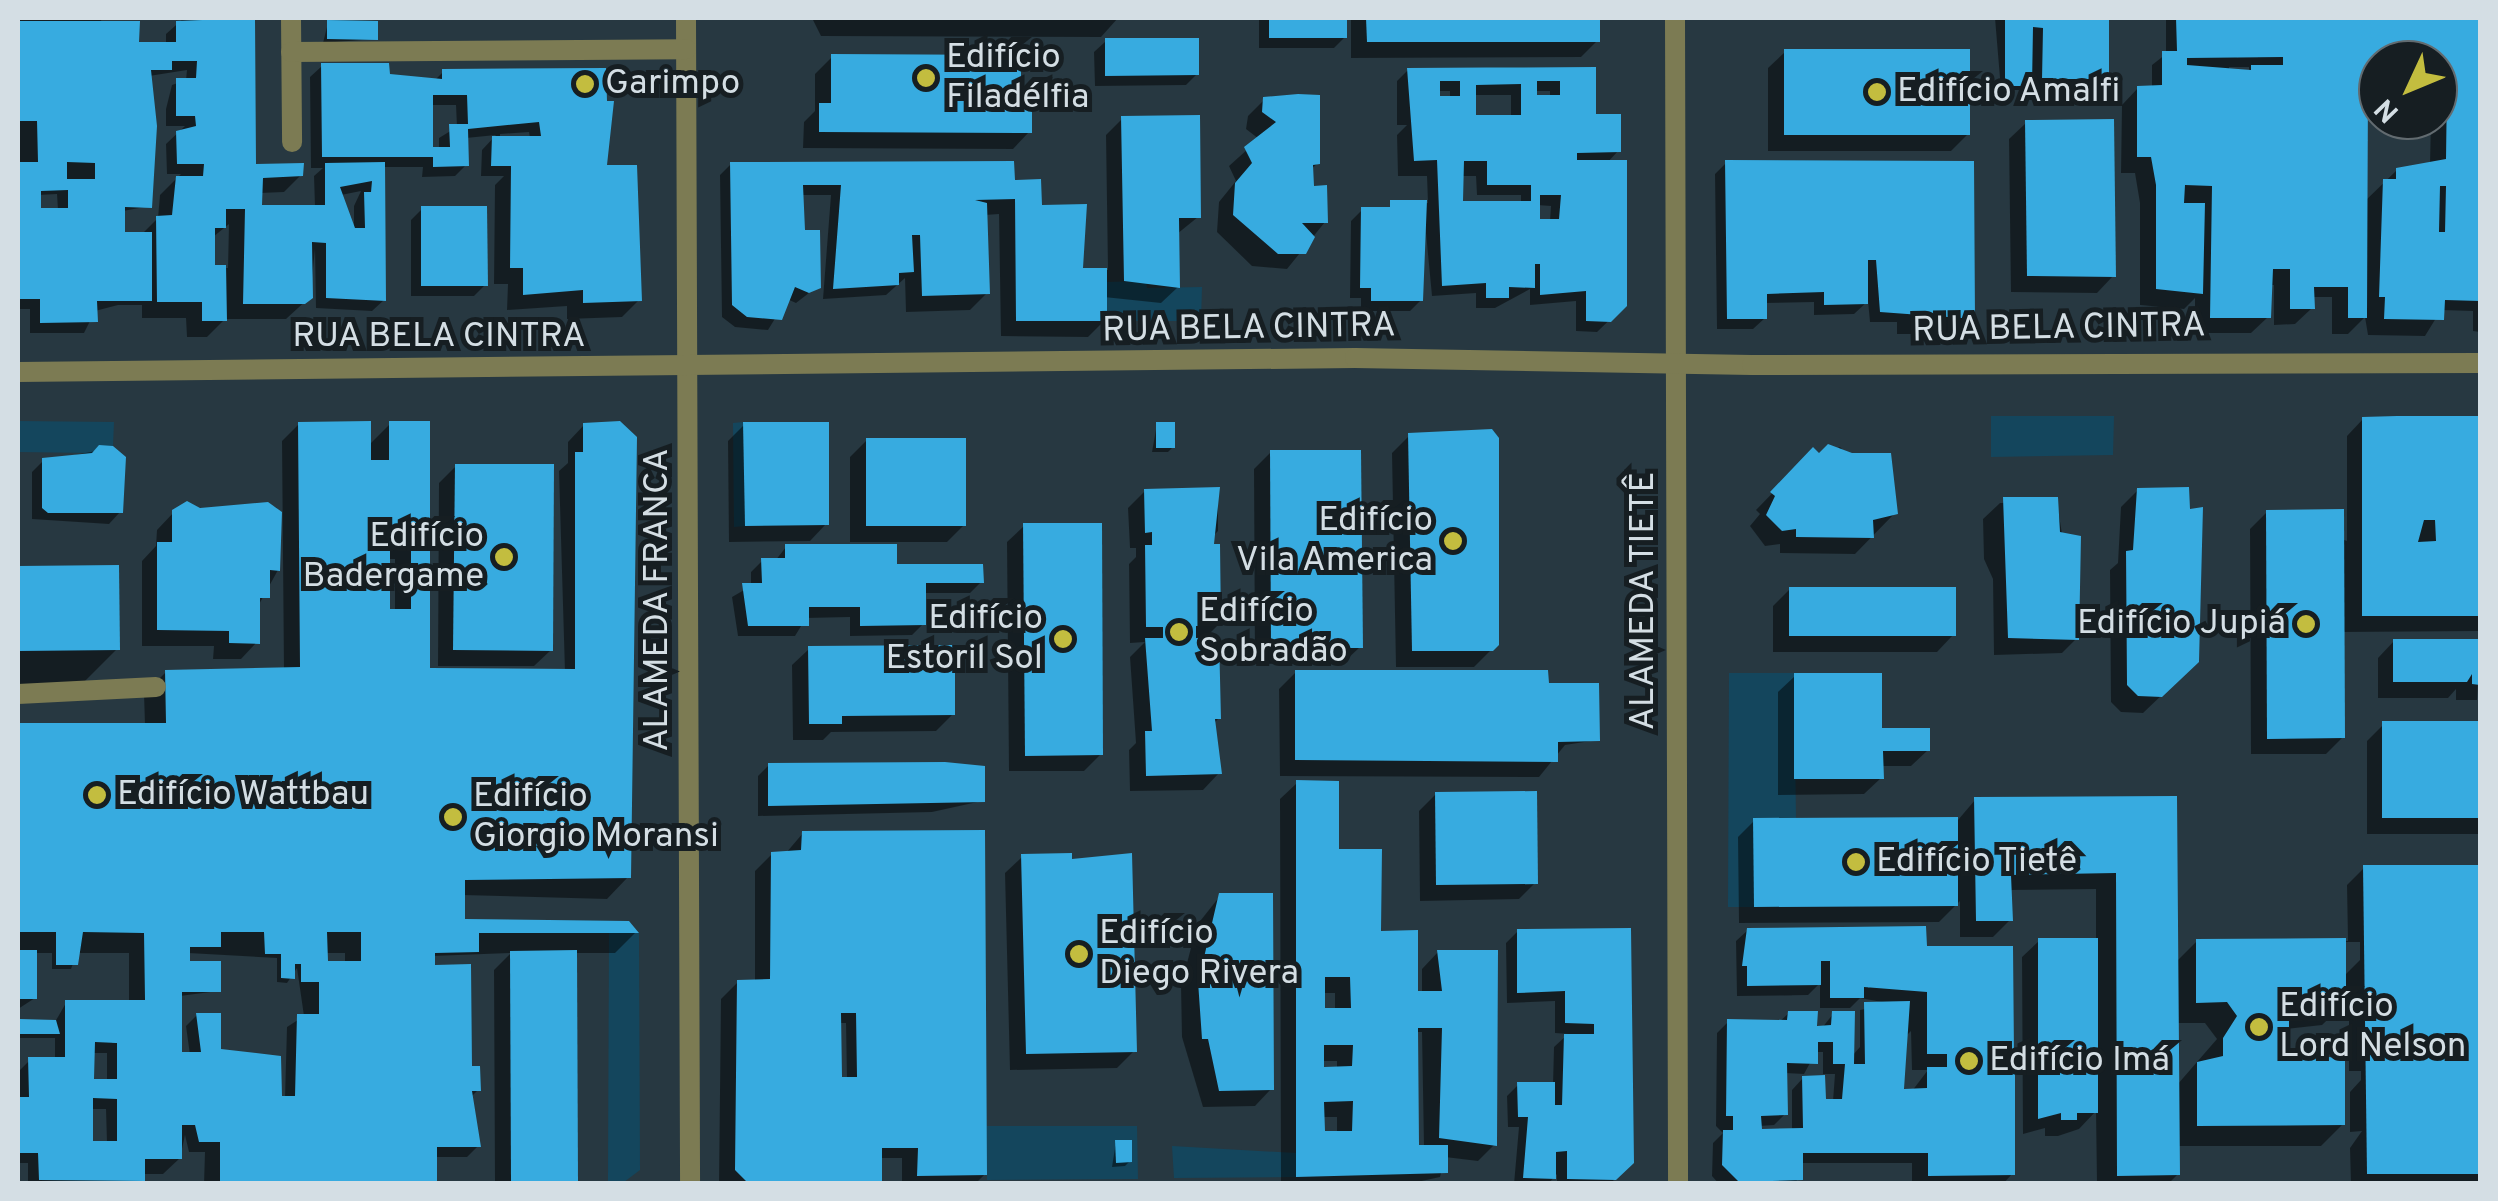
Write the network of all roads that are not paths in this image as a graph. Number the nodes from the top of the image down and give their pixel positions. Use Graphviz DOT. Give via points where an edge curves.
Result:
graph roads {
  1 [pos="291,18"];
  2 [pos="686,18"];
  3 [pos="1675,18"];
  4 [pos="686,49"];
  5 [pos="291,52"];
  6 [pos="292,142"];
  7 [pos="1676,363"];
  8 [pos="2480,363"];
  9 [pos="690,368"];
  10 [pos="18,372"];
  11 [pos="156,687"];
  12 [pos="18,694"];
  13 [pos="690,1184"];
  14 [pos="1678,1184"];
  1 -- 5 [label="street"];
  2 -- 4 [label="street, ALAMEDA FRANCA"];
  3 -- 7 [label="street, ALAMEDA TIETÊ"];
  4 -- 5 [label="street"];
  4 -- 9 [label="street, ALAMEDA FRANCA"];
  5 -- 6 [label="street"];
  7 -- 8 [label="street, RUA BELA CINTRA"];
  7 -- 9 [label="street, RUA BELA CINTRA" via="1355,358"];
  7 -- 14 [label="street, ALAMEDA TIETÊ"];
  9 -- 10 [label="street, RUA BELA CINTRA"];
  9 -- 13 [label="street, ALAMEDA FRANCA"];
  11 -- 12 [label="street"];
}
